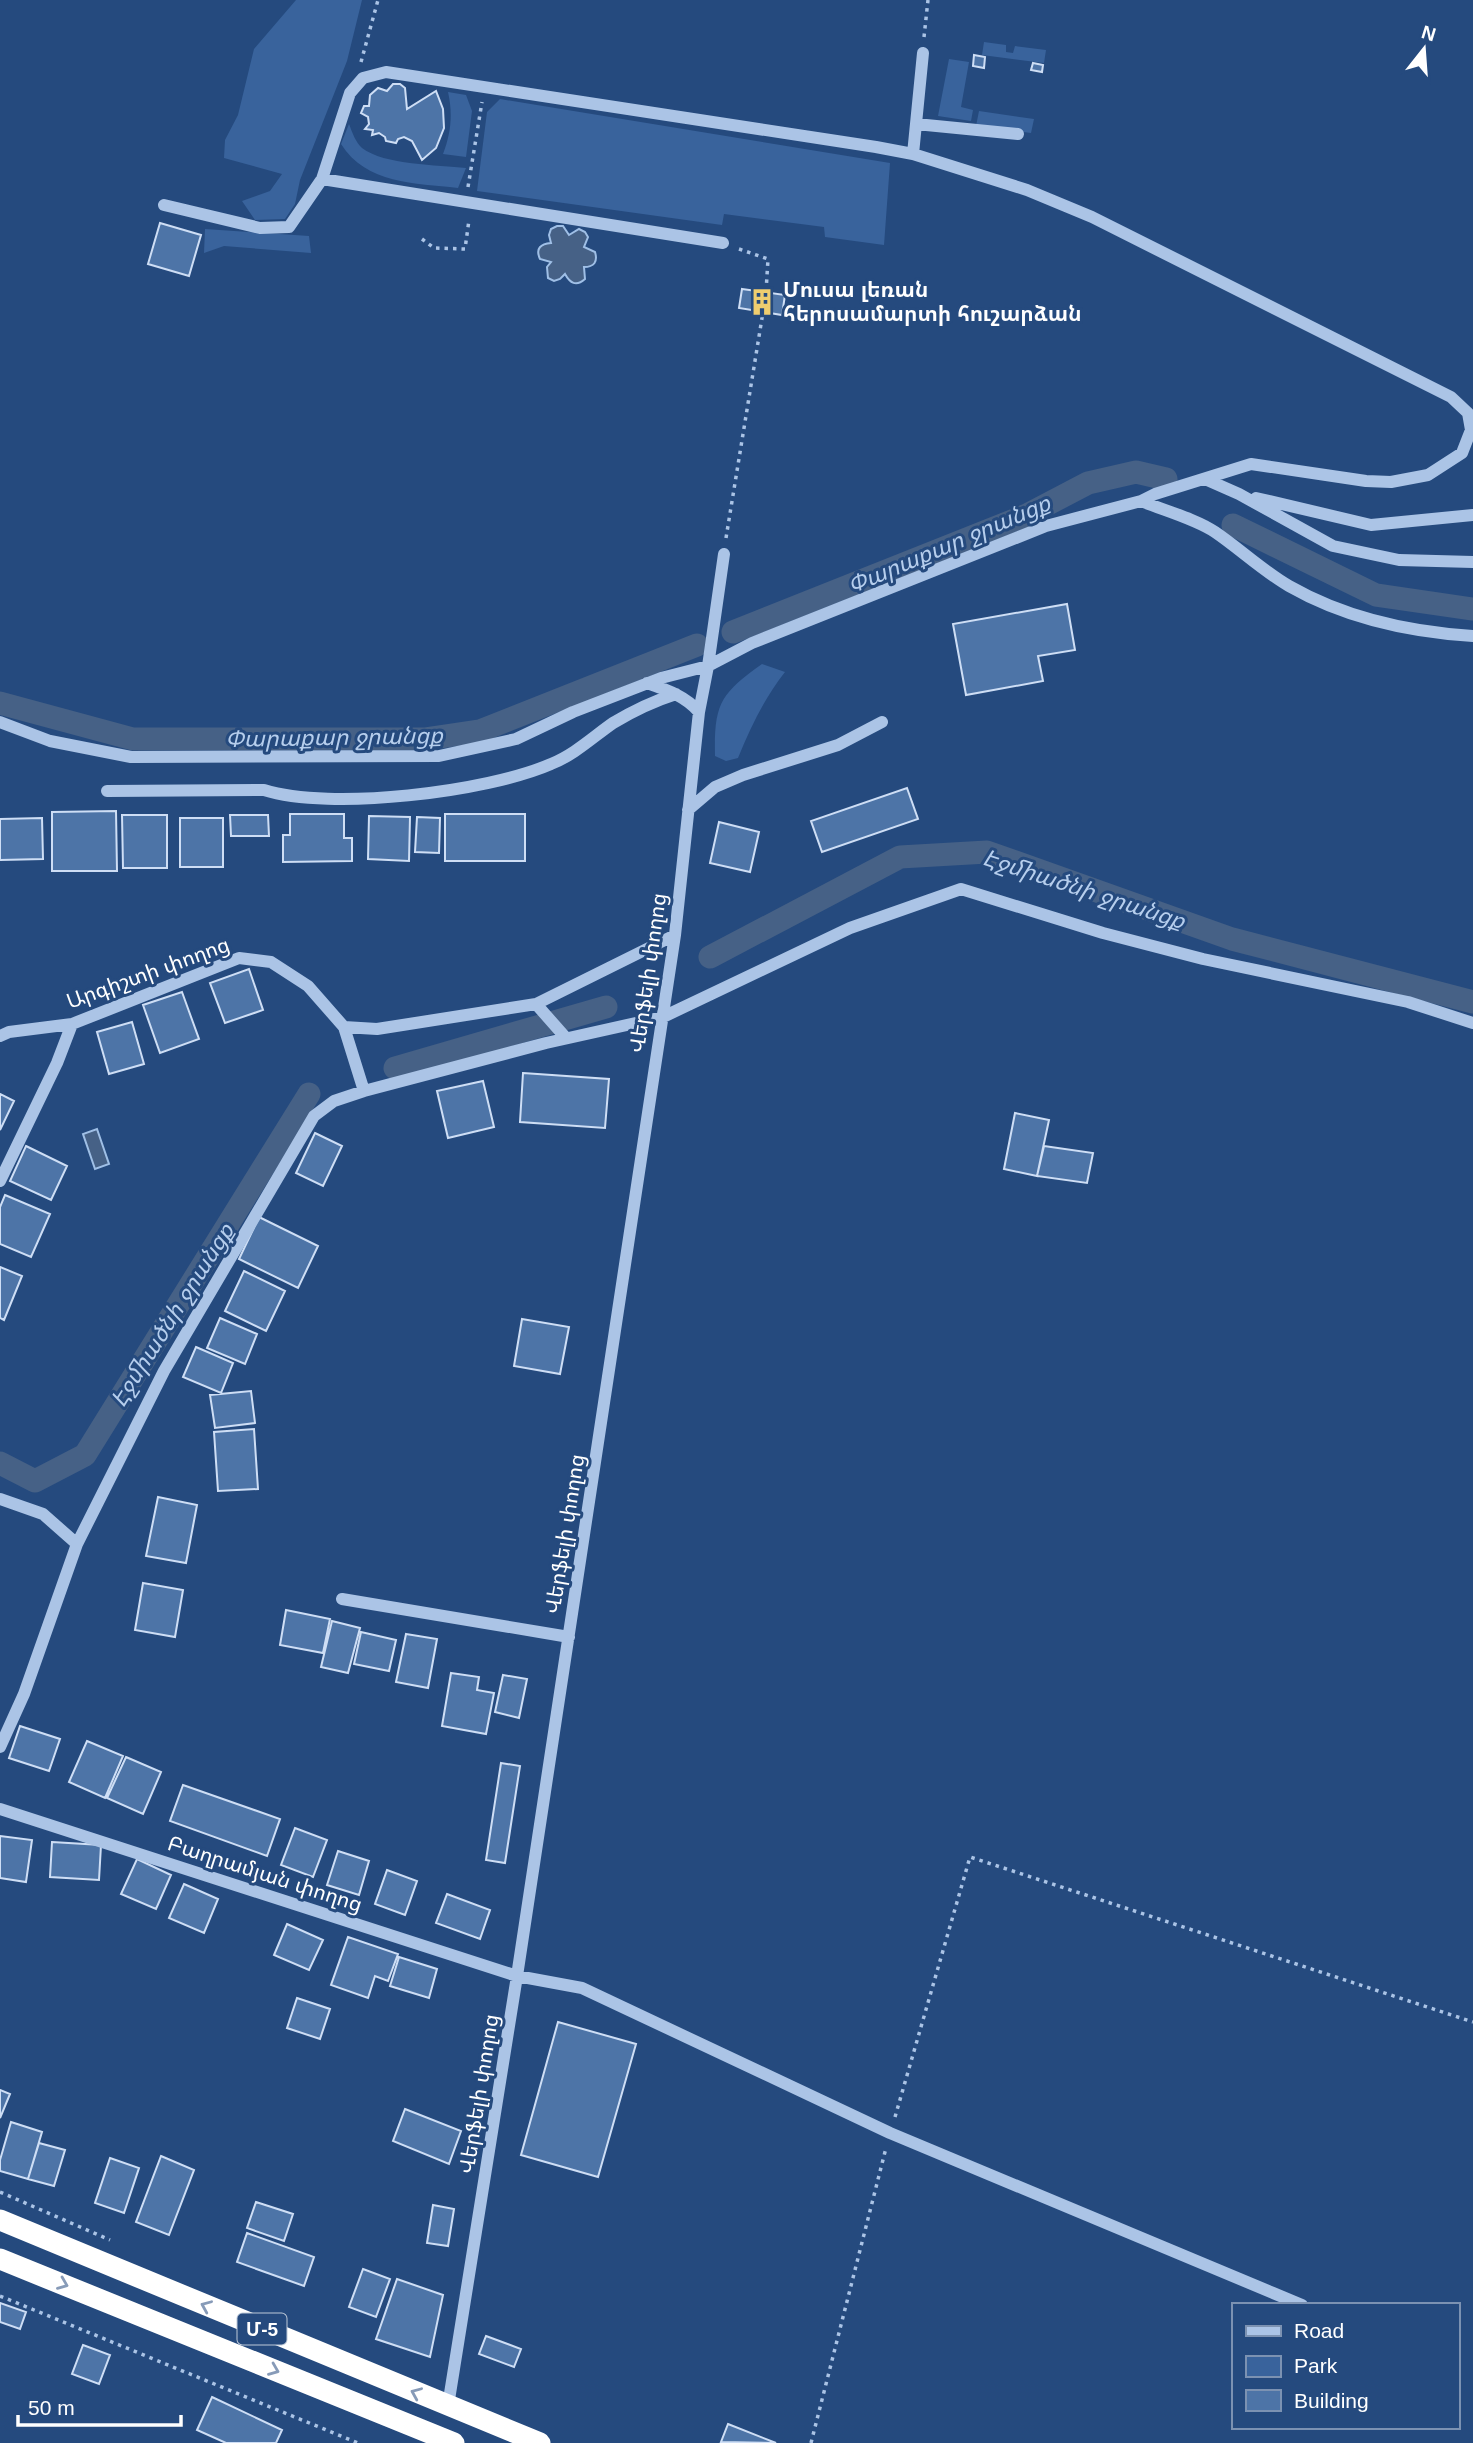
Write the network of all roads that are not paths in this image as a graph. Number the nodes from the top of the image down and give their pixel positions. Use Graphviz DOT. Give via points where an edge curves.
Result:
graph roads {
  1 [pos="923,53"];
  2 [pos="916,124"];
  3 [pos="1018,134"];
  4 [pos="913,154"];
  5 [pos="322,179"];
  6 [pos="164,205"];
  7 [pos="723,243"];
  8 [pos="1467,451"];
  9 [pos="1205,479"];
  10 [pos="1239,494"];
  11 [pos="1141,501"];
  12 [pos="1473,515"];
  13 [pos="724,548"];
  14 [pos="1473,562"];
  15 [pos="1473,636"];
  16 [pos="708,666"];
  17 [pos="647,683"];
  18 [pos="676,694"];
  19 [pos="699,712"];
  20 [pos="0,722"];
  21 [pos="882,722"];
  22 [pos="107,791"];
  23 [pos="688,810"];
  24 [pos="675,935"];
  25 [pos="538,1006"];
  26 [pos="663,1017"];
  27 [pos="1473,1023"];
  28 [pos="72,1024"];
  29 [pos="344,1027"];
  30 [pos="563,1035"];
  31 [pos="0,1036"];
  32 [pos="364,1091"];
  33 [pos="0,1181"];
  34 [pos="0,1499"];
  35 [pos="78,1544"];
  36 [pos="342,1600"];
  37 [pos="569,1637"];
  38 [pos="0,1747"];
  39 [pos="0,1809"];
  40 [pos="517,1976"];
  41 [pos="0,2220"];
  42 [pos="0,2259"];
  43 [pos="1297,2303"];
  44 [pos="448,2406"];
  45 [pos="533,2440"];
  46 [pos="454,2443"];
  1 -- 2 [label="street"];
  2 -- 3 [label="street"];
  2 -- 4 [label="street"];
  4 -- 5 [label="street" via="386,72 363,78 350,93"];
  4 -- 8 [label="street" via="1027,190 1092,217 1451,397 1468,413"];
  5 -- 6 [label="street" via="289,226 260,228"];
  5 -- 7 [label="street"];
  8 -- 9 [label="street" via="1428,475 1391,482 1251,464"];
  9 -- 10 [label="street"];
  9 -- 11 [label="street"];
  10 -- 12 [label="street" via="1371,525"];
  10 -- 14 [label="street" via="1333,546 1399,560"];
  11 -- 15 [label="street" via="1213,530 1287,585 1327,606 1386,625"];
  11 -- 16 [label="street" via="1046,526 752,643"];
  13 -- 16 [label="street, Վերֆելի փողոց"];
  16 -- 17 [label="street"];
  16 -- 19 [label="street, Վերֆելի փողոց"];
  17 -- 18 [label="street"];
  17 -- 20 [label="street" via="516,739 439,756 131,757 50,741"];
  18 -- 19 [label="street"];
  18 -- 22 [label="street" via="634,711 553,764 482,785 362,798 286,797 264,790"];
  19 -- 23 [label="street, Վերֆելի փողոց"];
  21 -- 23 [label="street" via="838,746 715,787"];
  23 -- 24 [label="street, Վերֆելի փողոց"];
  24 -- 25 [label="street"];
  24 -- 26 [label="street, Վերֆելի փողոց"];
  25 -- 29 [label="street" via="377,1029"];
  25 -- 30 [label="street"];
  26 -- 27 [label="street" via="850,928 961,889 1103,933 1408,1002"];
  26 -- 30 [label="street"];
  26 -- 37 [label="street, Վերֆելի փողոց"];
  28 -- 29 [label="street, Արգիշտի փողոց" via="239,958 271,962 308,986"];
  28 -- 31 [label="street, Արգիշտի փողոց"];
  28 -- 33 [label="street"];
  29 -- 32 [label="street, Արգիշտի փողոց"];
  30 -- 32 [label="street"];
  32 -- 35 [label="street" via="334,1101 314,1116 164,1371"];
  34 -- 35 [label="street" via="43,1514"];
  35 -- 38 [label="street"];
  36 -- 37 [label="street"];
  37 -- 40 [label="street, Վերֆելի փողոց"];
  39 -- 40 [label="street, Բաղրամյան փողոց"];
  40 -- 43 [label="street, Բաղրամյան փողոց" via="582,1988 890,2133"];
  40 -- 44 [label="street, Վերֆելի փողոց"];
  44 -- 41 [label="highway, Մ-5, one-way"];
  42 -- 46 [label="highway, Մ-5, one-way"];
  44 -- 45 [label="highway, Մ-5"];
}
